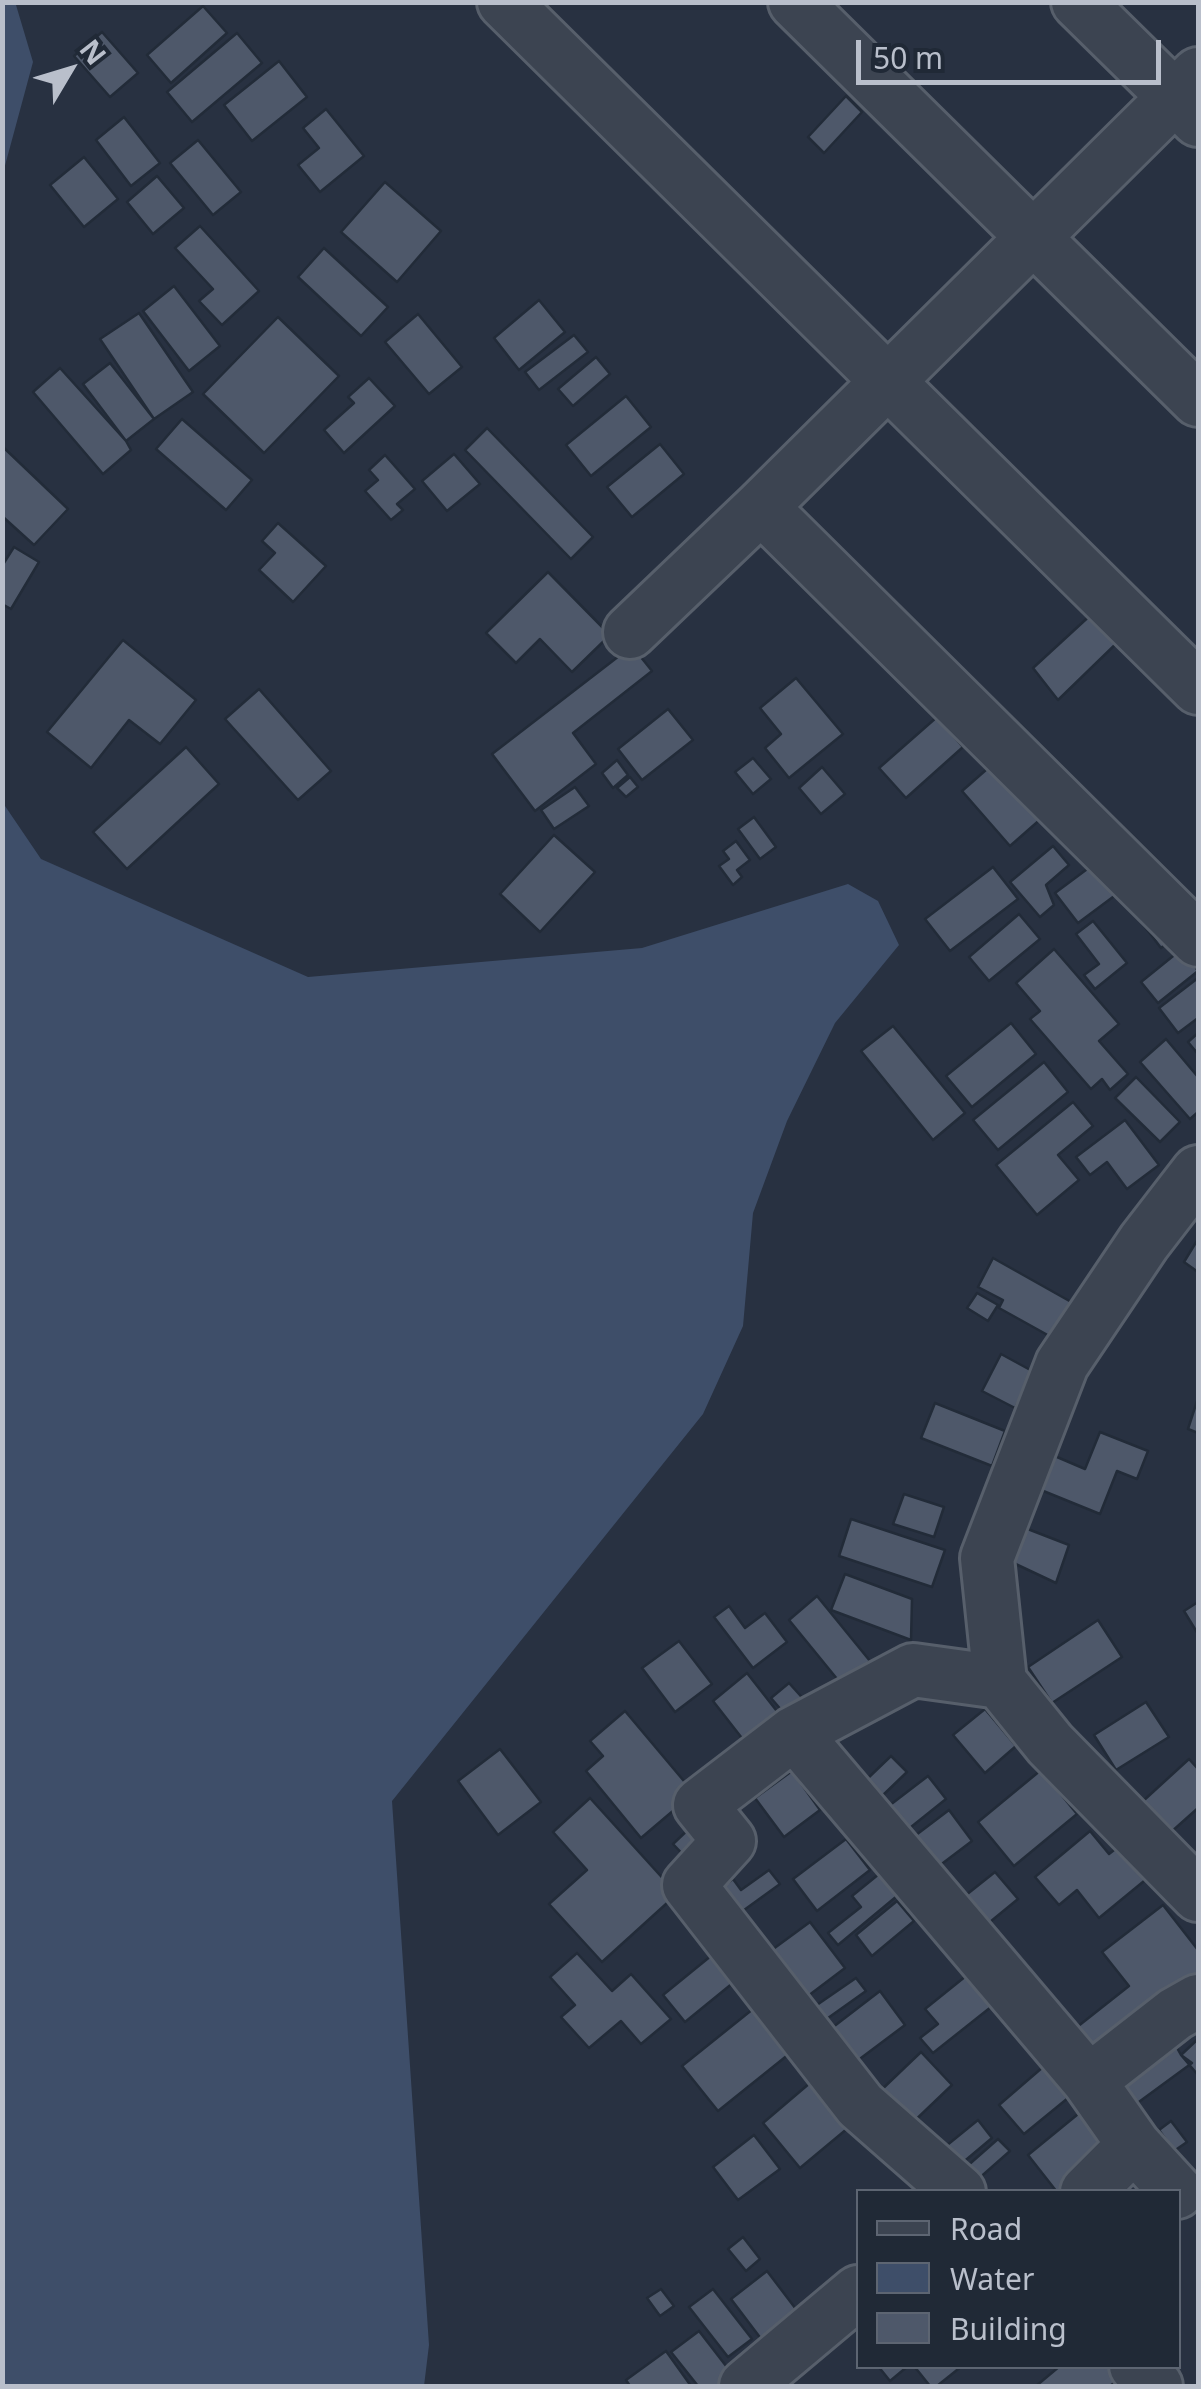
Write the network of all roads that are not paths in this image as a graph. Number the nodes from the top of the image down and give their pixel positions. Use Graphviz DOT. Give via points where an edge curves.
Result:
graph roads {
  1 [pos="504,2"];
  2 [pos="795,2"];
  3 [pos="1078,2"];
  4 [pos="1191,97"];
  5 [pos="1031,238"];
  6 [pos="886,380"];
  7 [pos="1198,400"];
  8 [pos="761,507"];
  9 [pos="630,632"];
  10 [pos="1198,688"];
  11 [pos="1198,940"];
  12 [pos="1198,1172"];
  13 [pos="1000,1682"];
  14 [pos="794,1733"];
  15 [pos="1198,1894"];
  16 [pos="1198,2001"];
  17 [pos="1089,2081"];
  18 [pos="1134,2145"];
  19 [pos="957,2189"];
  20 [pos="1090,2189"];
  21 [pos="1175,2189"];
  22 [pos="1181,2195"];
  23 [pos="1198,2215"];
  24 [pos="856,2294"];
  25 [pos="746,2386"];
  1 -- 6 [label="street"];
  2 -- 5 [label="street"];
  3 -- 4 [label="street"];
  4 -- 5 [label="street"];
  5 -- 6 [label="street"];
  5 -- 7 [label="street"];
  6 -- 8 [label="street"];
  6 -- 10 [label="street"];
  8 -- 9 [label="street"];
  8 -- 11 [label="street"];
  12 -- 13 [label="street" via="1062,1364 1048,1398 987,1558"];
  13 -- 14 [label="street" via="913,1670"];
  13 -- 15 [label="street" via="1050,1744"];
  14 -- 17 [label="street"];
  14 -- 19 [label="street" via="700,1805 730,1842 689,1885 860,2106"];
  16 -- 17 [label="street"];
  17 -- 18 [label="street"];
  18 -- 20 [label="street"];
  18 -- 21 [label="street"];
  22 -- 23 [label="street"];
  24 -- 25 [label="street"];
}
